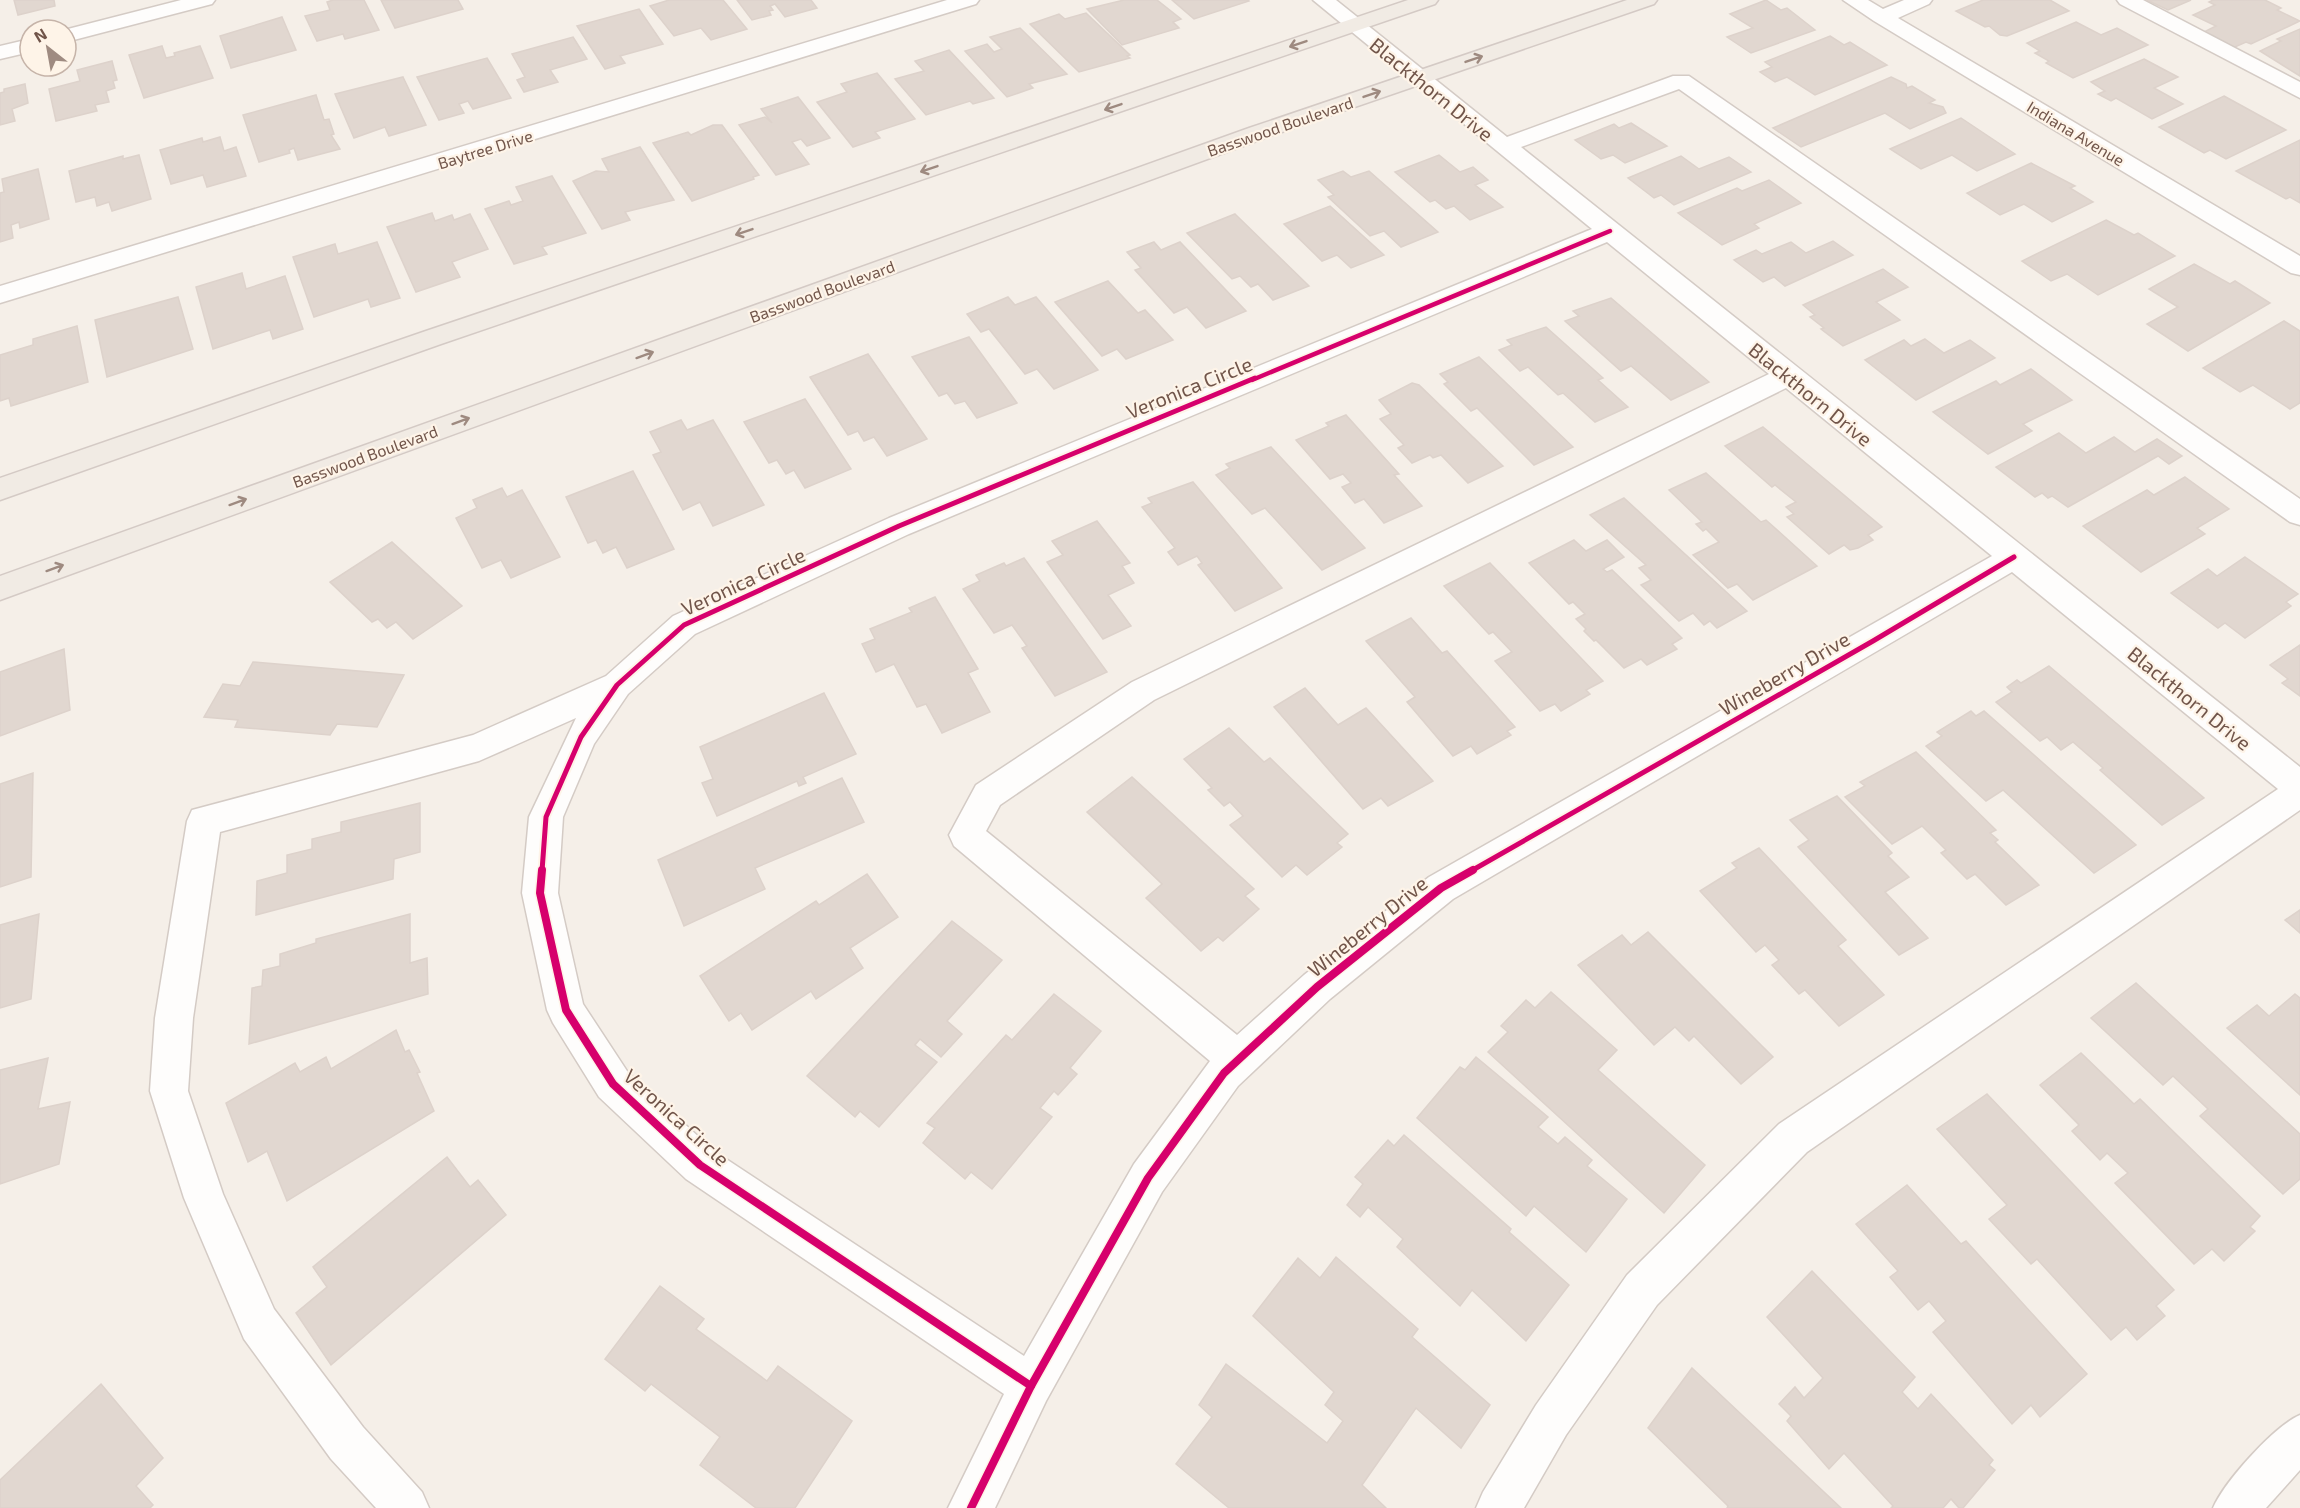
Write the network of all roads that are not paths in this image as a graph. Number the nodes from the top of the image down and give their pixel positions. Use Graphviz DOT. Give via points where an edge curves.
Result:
graph roads {
  1 [pos="205,0"];
  2 [pos="969,0"];
  3 [pos="1323,0"];
  4 [pos="1428,0"];
  5 [pos="1647,0"];
  6 [pos="1853,0"];
  7 [pos="1922,0"];
  8 [pos="2127,0"];
  9 [pos="1881,17"];
  10 [pos="1353,25"];
  11 [pos="78,33"];
  12 [pos="18,48"];
  13 [pos="0,53"];
  14 [pos="1419,78"];
  15 [pos="2300,91"];
  16 [pos="1503,146"];
  17 [pos="1610,231"];
  18 [pos="2300,267"];
  19 [pos="0,295"];
  20 [pos="1789,375"];
  21 [pos="0,489"];
  22 [pos="2300,514"];
  23 [pos="2014,557"];
  24 [pos="0,588"];
  25 [pos="617,685"];
  26 [pos="2300,787"];
  27 [pos="2300,792"];
  28 [pos="1238,1060"];
  29 [pos="1031,1386"];
  30 [pos="2300,1437"];
  31 [pos="406,1508"];
  32 [pos="971,1508"];
  33 [pos="1499,1508"];
  34 [pos="2236,1508"];
  1 -- 11 [label="street"];
  2 -- 19 [label="street, Baytree Drive"];
  3 -- 10 [label="street, Blackthorn Drive"];
  4 -- 10 [label="main road"];
  14 -- 5 [label="main road, Basswood Boulevard, one-way"];
  6 -- 9 [label="street, Indiana Avenue"];
  7 -- 9 [label="street"];
  8 -- 15 [label="street"];
  9 -- 18 [label="street, Indiana Avenue"];
  10 -- 14 [label="street, Blackthorn Drive"];
  10 -- 21 [label="main road, one-way"];
  12 -- 13 [label="street"];
  14 -- 16 [label="street, Blackthorn Drive"];
  24 -- 14 [label="main road, Basswood Boulevard, one-way" via="1257,133"];
  16 -- 17 [label="street, Blackthorn Drive"];
  16 -- 22 [label="street" via="1681,81"];
  17 -- 20 [label="street, Blackthorn Drive"];
  17 -- 25 [label="street, Veronica Circle" via="899,526 684,625"];
  20 -- 23 [label="street, Blackthorn Drive"];
  20 -- 28 [label="street" via="1143,691 988,795 966,835"];
  23 -- 26 [label="street, Blackthorn Drive"];
  23 -- 28 [label="street, Wineberry Drive" via="1441,888 1317,987"];
  25 -- 29 [label="street, Veronica Circle" via="581,737 546,817 540,893 566,1010 613,1084 700,1165"];
  25 -- 31 [label="street" via="479,747 204,821 174,1018 169,1091 204,1198 259,1324 347,1443"];
  27 -- 33 [label="street" via="1793,1138 1642,1290 1551,1420"];
  28 -- 29 [label="street, Wineberry Drive" via="1224,1073 1148,1178"];
  29 -- 32 [label="street, Wineberry Drive"];
  30 -- 34 [label="street"];
}
